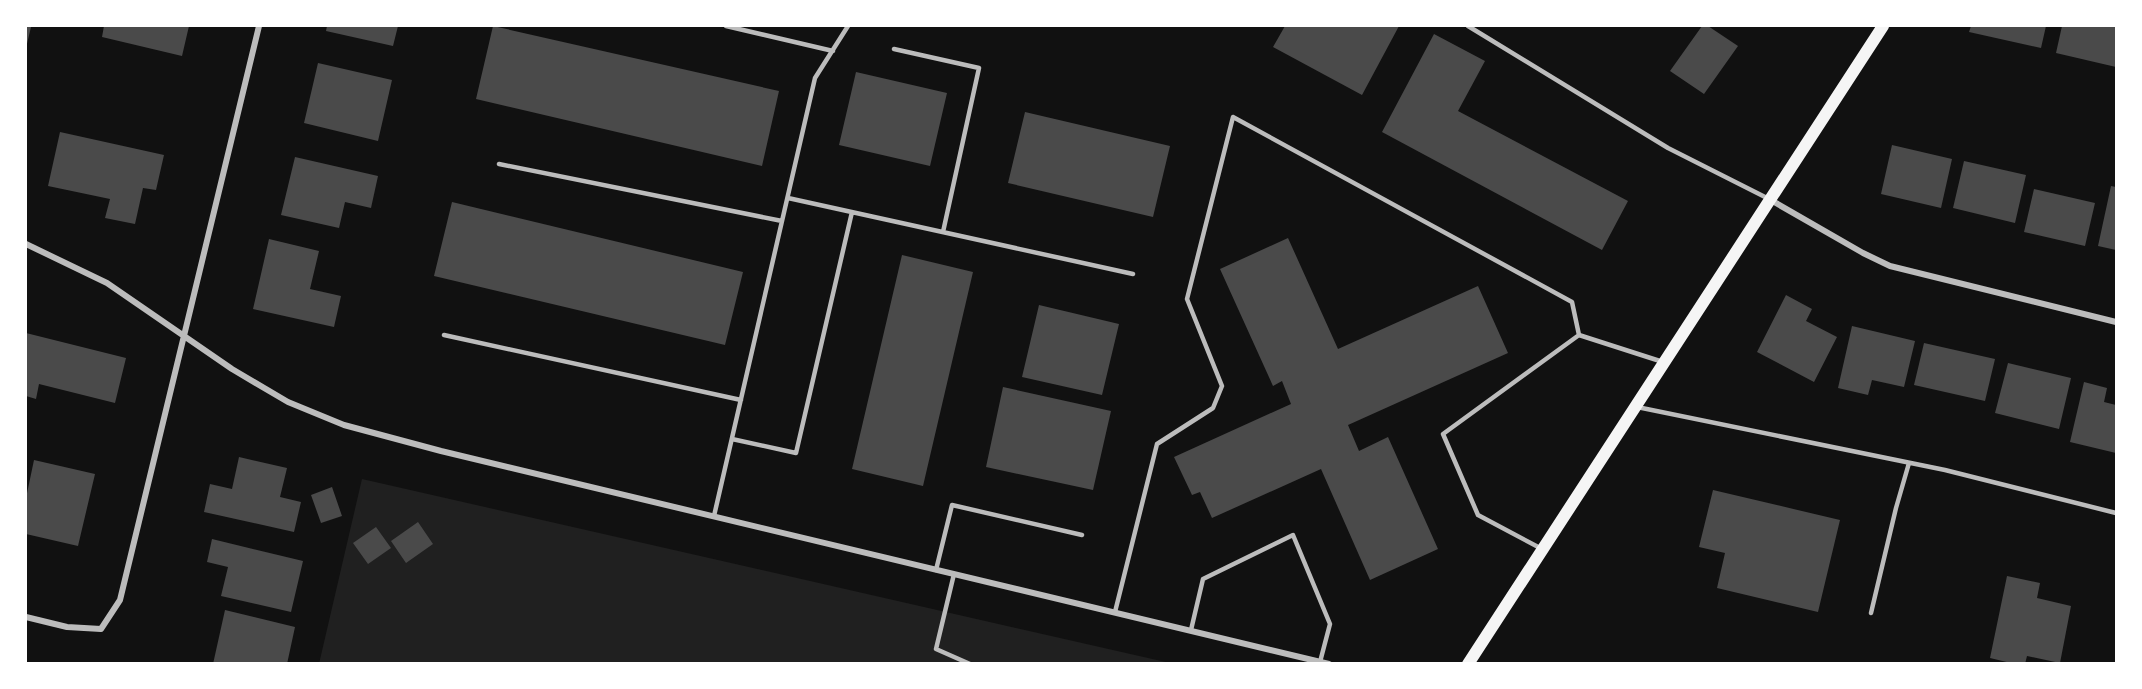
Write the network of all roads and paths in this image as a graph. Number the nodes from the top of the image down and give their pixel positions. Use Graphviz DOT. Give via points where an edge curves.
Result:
graph roads {
  1 [pos="259,26"];
  2 [pos="726,26"];
  3 [pos="848,26"];
  4 [pos="1468,26"];
  5 [pos="1883,26"];
  6 [pos="894,49"];
  7 [pos="833,51"];
  8 [pos="499,164"];
  9 [pos="788,198"];
  10 [pos="1768,199"];
  11 [pos="852,212"];
  12 [pos="782,222"];
  13 [pos="943,232"];
  14 [pos="26,244"];
  15 [pos="1133,274"];
  16 [pos="2116,322"];
  17 [pos="184,335"];
  18 [pos="444,335"];
  19 [pos="1580,335"];
  20 [pos="1663,362"];
  21 [pos="741,400"];
  22 [pos="1634,406"];
  23 [pos="732,439"];
  24 [pos="1909,463"];
  25 [pos="2116,513"];
  26 [pos="714,516"];
  27 [pos="1082,535"];
  28 [pos="1542,549"];
  29 [pos="936,570"];
  30 [pos="954,574"];
  31 [pos="1115,612"];
  32 [pos="1871,613"];
  33 [pos="26,617"];
  34 [pos="1191,630"];
  35 [pos="1320,662"];
  36 [pos="969,663"];
  37 [pos="1329,663"];
  38 [pos="1468,663"];
  1 -- 17 [label="street"];
  2 -- 7 [label="lane"];
  3 -- 7 [label="lane"];
  4 -- 10 [label="lane" via="1668,148"];
  5 -- 10 [label="main road"];
  6 -- 13 [label="lane" via="980,68"];
  7 -- 9 [label="lane" via="815,78"];
  8 -- 12 [label="lane"];
  9 -- 11 [label="lane"];
  9 -- 12 [label="lane"];
  10 -- 16 [label="street" via="1890,267"];
  10 -- 20 [label="main road"];
  11 -- 13 [label="lane"];
  11 -- 23 [label="lane" via="796,453"];
  12 -- 21 [label="lane"];
  13 -- 15 [label="lane"];
  14 -- 17 [label="street" via="107,284"];
  17 -- 26 [label="street" via="288,402 344,425"];
  17 -- 33 [label="street" via="120,600 101,629 68,627"];
  18 -- 21 [label="lane"];
  19 -- 20 [label="lane"];
  19 -- 28 [label="lane" via="1443,434 1478,515"];
  19 -- 31 [label="lane" via="1572,302 1233,117 1187,299 1222,386 1213,408 1157,444"];
  20 -- 22 [label="main road"];
  21 -- 23 [label="lane"];
  22 -- 24 [label="lane"];
  22 -- 28 [label="main road"];
  23 -- 26 [label="lane"];
  24 -- 25 [label="lane"];
  24 -- 32 [label="lane"];
  26 -- 29 [label="street"];
  27 -- 29 [label="lane" via="952,505"];
  28 -- 38 [label="main road"];
  29 -- 30 [label="street"];
  30 -- 31 [label="street"];
  30 -- 36 [label="lane" via="936,649"];
  31 -- 34 [label="street"];
  34 -- 35 [label="street"];
  34 -- 35 [label="lane" via="1203,579 1293,536 1330,624"];
  35 -- 37 [label="street"];
}
